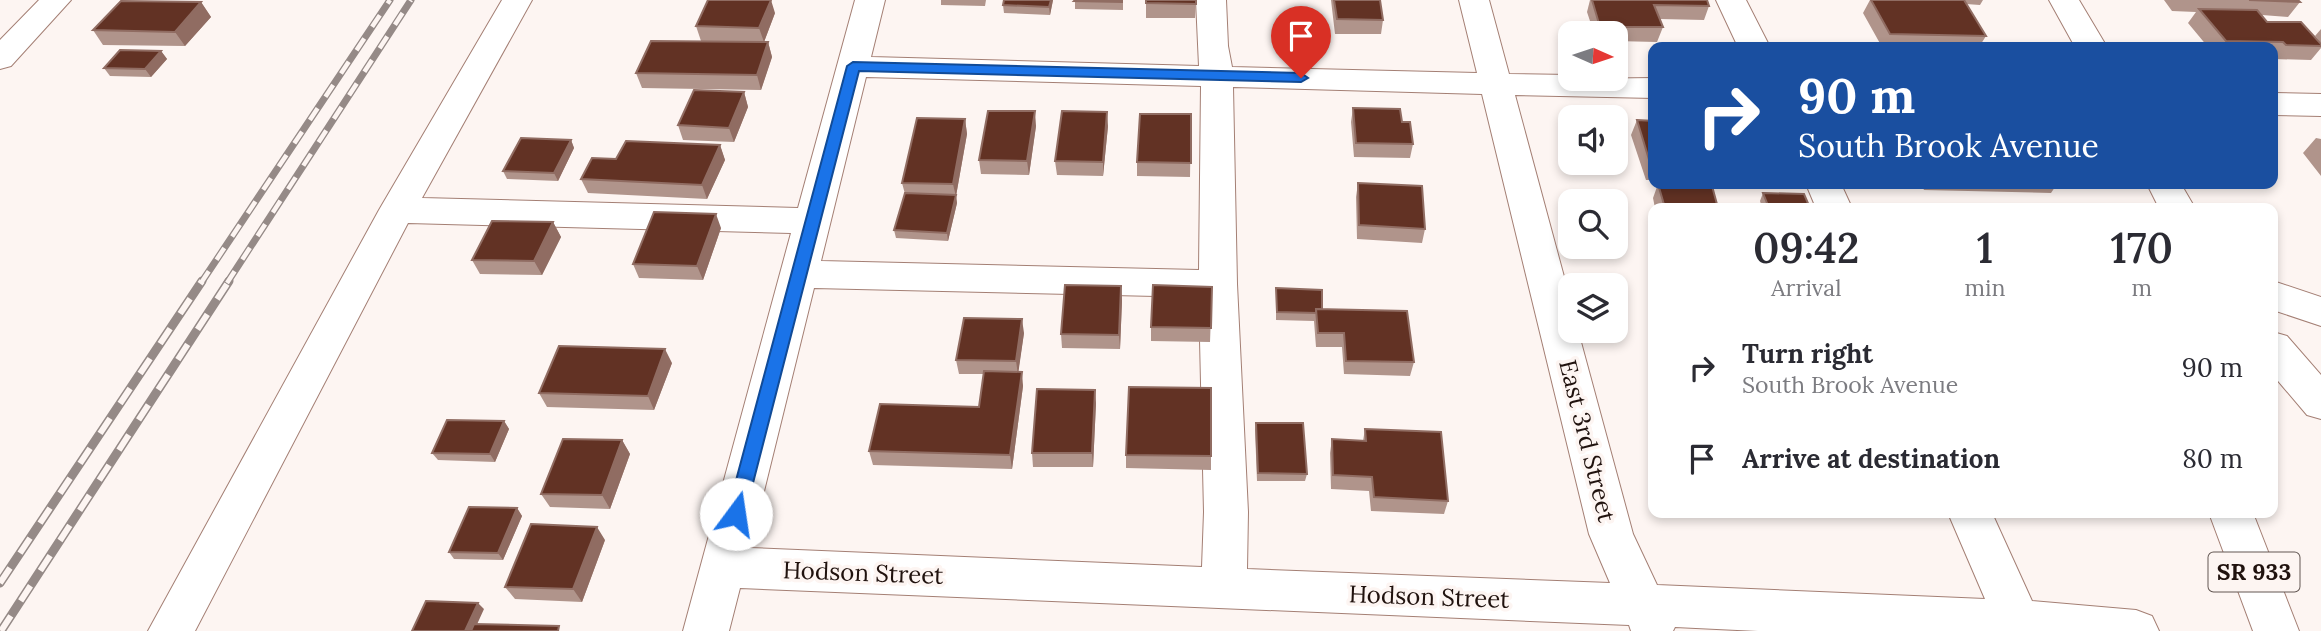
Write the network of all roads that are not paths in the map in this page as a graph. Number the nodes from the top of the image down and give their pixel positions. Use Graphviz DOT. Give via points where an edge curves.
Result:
graph roads {
  1 [pos="55,0"];
  2 [pos="517,0"];
  3 [pos="870,0"];
  4 [pos="1211,0"];
  5 [pos="1474,0"];
  6 [pos="1731,0"];
  7 [pos="2064,0"];
  8 [pos="1752,42"];
  9 [pos="2088,42"];
  10 [pos="0,58"];
  11 [pos="853,66"];
  12 [pos="1217,75"];
  13 [pos="1496,83"];
  14 [pos="1648,88"];
  15 [pos="2278,104"];
  16 [pos="2321,105"];
  17 [pos="397,210"];
  18 [pos="811,221"];
  19 [pos="797,274"];
  20 [pos="1218,284"];
  21 [pos="2278,297"];
  22 [pos="2321,312"];
  23 [pos="2278,353"];
  24 [pos="2321,403"];
  25 [pos="1972,518"];
  26 [pos="2233,518"];
  27 [pos="722,567"];
  28 [pos="1224,588"];
  29 [pos="1648,619"];
  30 [pos="2018,621"];
  31 [pos="171,631"];
  32 [pos="706,631"];
  33 [pos="2136,631"];
  34 [pos="2276,631"];
  1 -- 10 [label="street"];
  2 -- 17 [label="street"];
  3 -- 11 [label="street"];
  4 -- 12 [label="street"];
  5 -- 13 [label="street, East 3rd Street"];
  6 -- 8 [label="street"];
  7 -- 9 [label="street"];
  11 -- 12 [label="street"];
  11 -- 18 [label="street"];
  12 -- 13 [label="street"];
  12 -- 20 [label="street"];
  13 -- 14 [label="street"];
  13 -- 29 [label="street, East 3rd Street" via="1611,534"];
  15 -- 16 [label="street"];
  17 -- 18 [label="street"];
  17 -- 31 [label="street"];
  18 -- 19 [label="street"];
  19 -- 20 [label="street"];
  19 -- 27 [label="street"];
  20 -- 28 [label="street"];
  21 -- 22 [label="street"];
  23 -- 24 [label="street"];
  25 -- 30 [label="street"];
  26 -- 34 [label="street, SR 933"];
  27 -- 28 [label="street, Hodson Street"];
  27 -- 32 [label="street"];
  28 -- 29 [label="street, Hodson Street"];
  29 -- 30 [label="street, Hodson Street"];
  30 -- 33 [label="street, Hodson Street"];
}
